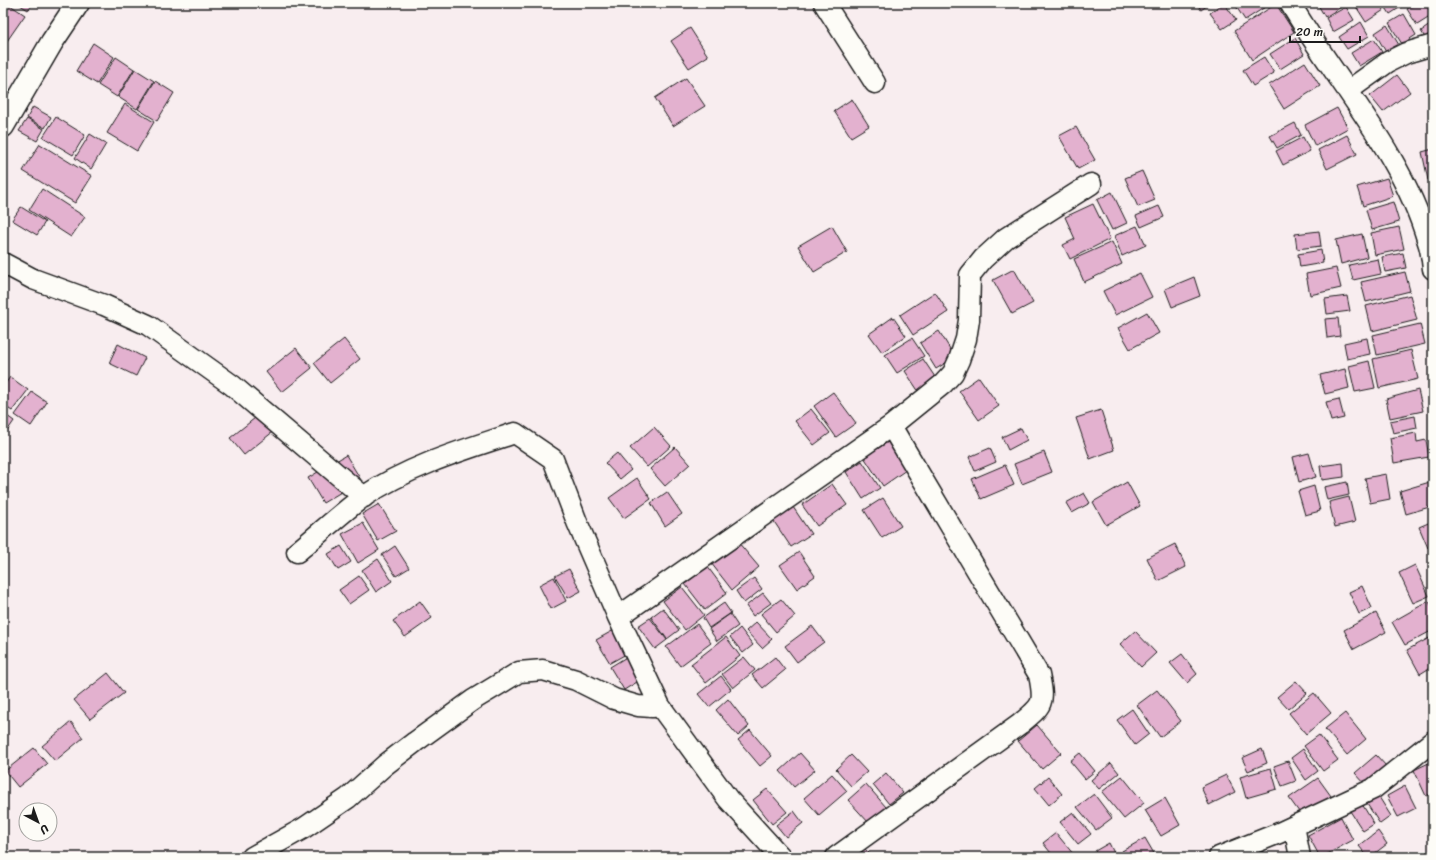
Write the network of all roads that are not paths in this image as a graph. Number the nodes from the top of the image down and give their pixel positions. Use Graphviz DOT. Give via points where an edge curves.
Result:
graph roads {
  1 [pos="78,3"];
  2 [pos="824,3"];
  3 [pos="1290,3"];
  4 [pos="1433,45"];
  5 [pos="875,83"];
  6 [pos="1349,90"];
  7 [pos="3,126"];
  8 [pos="1091,184"];
  9 [pos="3,263"];
  10 [pos="1433,268"];
  11 [pos="891,426"];
  12 [pos="364,497"];
  13 [pos="297,552"];
  14 [pos="618,617"];
  15 [pos="660,706"];
  16 [pos="1433,741"];
  17 [pos="1294,826"];
  18 [pos="252,857"];
  19 [pos="781,857"];
  20 [pos="836,857"];
  21 [pos="1219,857"];
  22 [pos="1300,857"];
  1 -- 7 [label="main road"];
  2 -- 5 [label="street"];
  3 -- 6 [label="street"];
  4 -- 6 [label="street" via="1406,53 1388,62"];
  6 -- 10 [label="street" via="1392,159 1415,204 1429,243"];
  8 -- 11 [label="street" via="1006,238 983,259 970,275 966,338 953,373"];
  9 -- 12 [label="street" via="33,279 104,305 148,325 232,385"];
  11 -- 14 [label="street"];
  11 -- 20 [label="street" via="1039,675 1042,703 1020,724"];
  12 -- 13 [label="street"];
  12 -- 14 [label="street" via="434,460 515,433 553,458 577,522"];
  14 -- 15 [label="street"];
  15 -- 18 [label="street" via="638,706 614,699 576,680 543,670 519,672 473,700 415,742 348,798 304,828"];
  15 -- 19 [label="street" via="728,799"];
  16 -- 17 [label="street" via="1373,789"];
  17 -- 21 [label="street"];
  17 -- 22 [label="street"];
}
